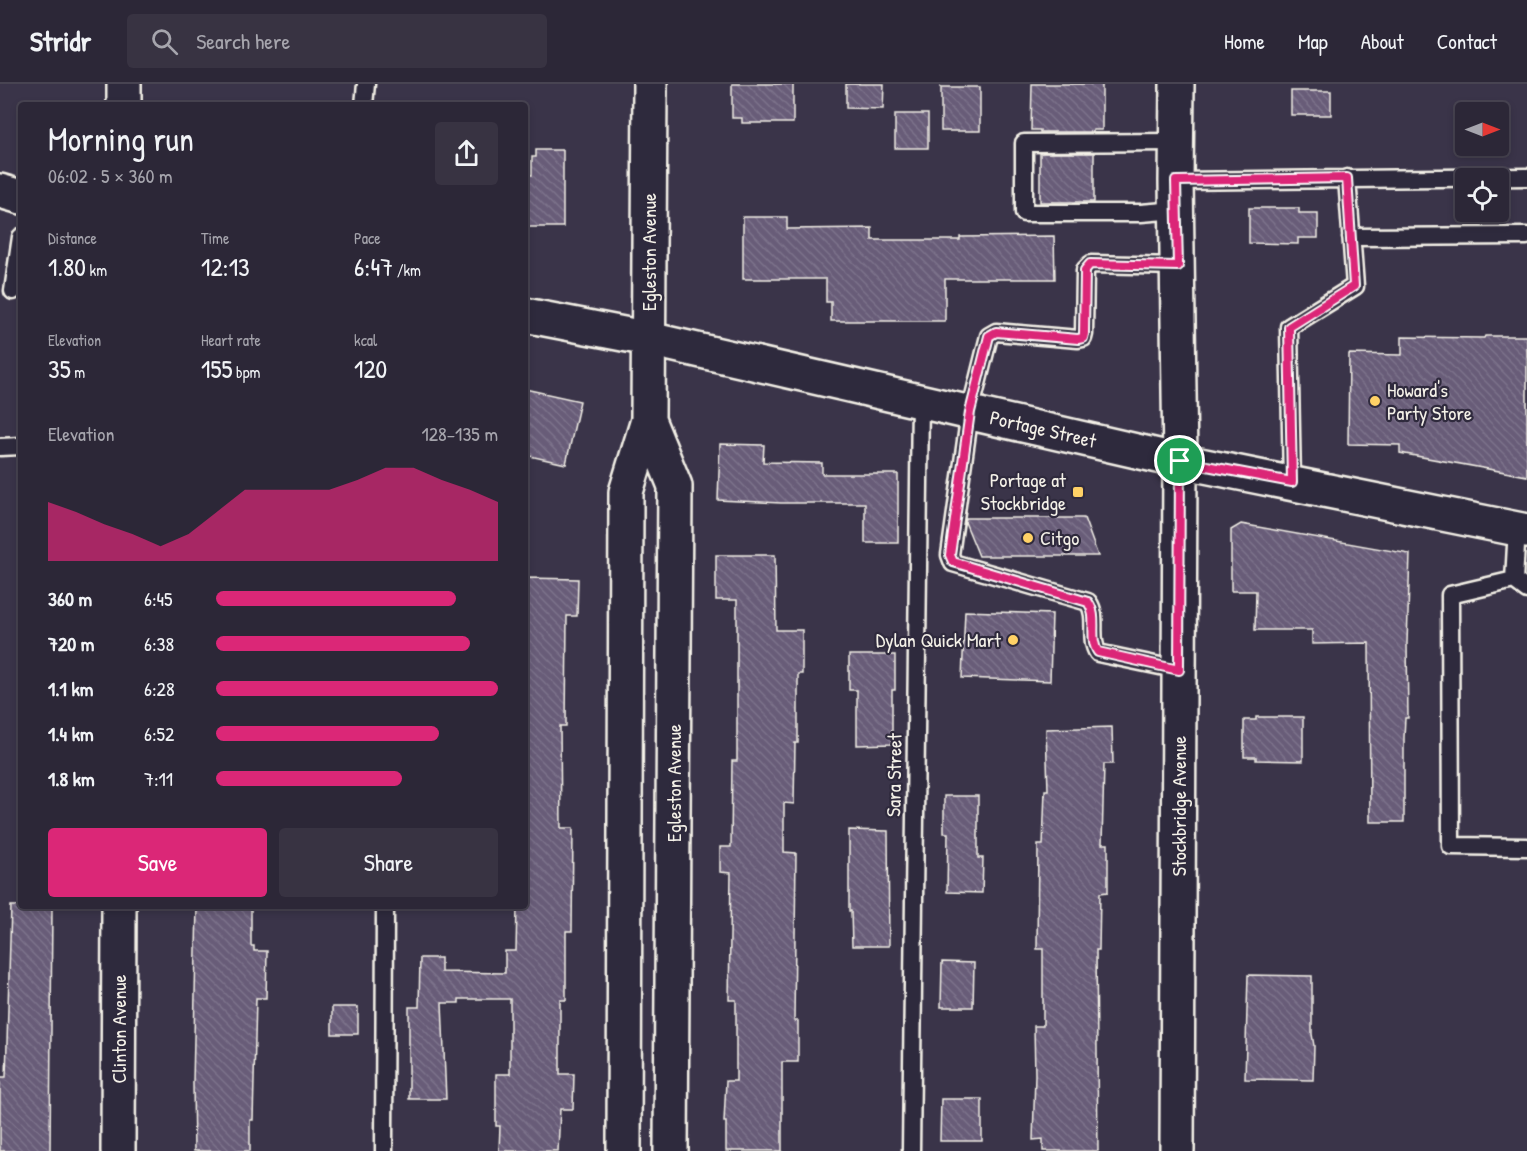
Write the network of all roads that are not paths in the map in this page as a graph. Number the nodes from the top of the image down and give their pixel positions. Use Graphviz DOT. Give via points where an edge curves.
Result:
graph roads {
  1 [pos="124,84"];
  2 [pos="366,84"];
  3 [pos="650,84"];
  4 [pos="1177,84"];
  5 [pos="124,102"];
  6 [pos="364,102"];
  7 [pos="1177,142"];
  8 [pos="1527,177"];
  9 [pos="1347,178"];
  10 [pos="0,191"];
  11 [pos="1177,195"];
  12 [pos="18,196"];
  13 [pos="1527,236"];
  14 [pos="1351,237"];
  15 [pos="18,260"];
  16 [pos="1178,266"];
  17 [pos="14,291"];
  18 [pos="528,316"];
  19 [pos="649,339"];
  20 [pos="920,400"];
  21 [pos="970,412"];
  22 [pos="648,420"];
  23 [pos="18,446"];
  24 [pos="0,447"];
  25 [pos="1180,461"];
  26 [pos="1292,482"];
  27 [pos="1522,530"];
  28 [pos="1521,585"];
  29 [pos="1179,670"];
  30 [pos="625,842"];
  31 [pos="673,843"];
  32 [pos="1527,848"];
  33 [pos="119,909"];
  34 [pos="385,909"];
  35 [pos="118,1151"];
  36 [pos="384,1151"];
  37 [pos="624,1151"];
  38 [pos="671,1151"];
  39 [pos="911,1151"];
  40 [pos="1177,1151"];
  1 -- 5 [label="street"];
  2 -- 6 [label="lane"];
  3 -- 19 [label="street, Egleston Avenue"];
  4 -- 7 [label="street, Stockbridge Avenue"];
  7 -- 11 [label="street, Stockbridge Avenue"];
  7 -- 11 [label="lane" via="1024,143 1024,213 1141,213"];
  8 -- 9 [label="lane"];
  9 -- 11 [label="lane"];
  9 -- 14 [label="lane"];
  10 -- 12 [label="street"];
  11 -- 16 [label="street, Stockbridge Avenue"];
  13 -- 14 [label="lane"];
  14 -- 26 [label="lane" via="1354,286 1289,327"];
  15 -- 17 [label="lane"];
  16 -- 21 [label="lane" via="1087,266 1083,338 989,336"];
  16 -- 25 [label="street, Stockbridge Avenue"];
  18 -- 19 [label="street, Portage Street"];
  19 -- 20 [label="street, Portage Street"];
  19 -- 22 [label="street, Egleston Avenue"];
  20 -- 21 [label="street, Portage Street"];
  20 -- 39 [label="lane, Sara Street"];
  21 -- 25 [label="street, Portage Street"];
  21 -- 29 [label="lane" via="950,555 953,562 1088,602 1093,611 1098,652"];
  22 -- 30 [label="street, Egleston Avenue" via="626,492"];
  22 -- 31 [label="street, Egleston Avenue" via="675,486"];
  23 -- 24 [label="lane"];
  25 -- 26 [label="street, Portage Street"];
  25 -- 29 [label="street, Stockbridge Avenue"];
  26 -- 27 [label="street, Portage Street"];
  27 -- 28 [label="lane"];
  28 -- 32 [label="lane" via="1450,595 1451,846"];
  29 -- 40 [label="street, Stockbridge Avenue"];
  30 -- 31 [label="street"];
  30 -- 37 [label="street, Egleston Avenue"];
  31 -- 38 [label="street, Egleston Avenue"];
  33 -- 35 [label="street, Clinton Avenue"];
  34 -- 36 [label="lane"];
}
